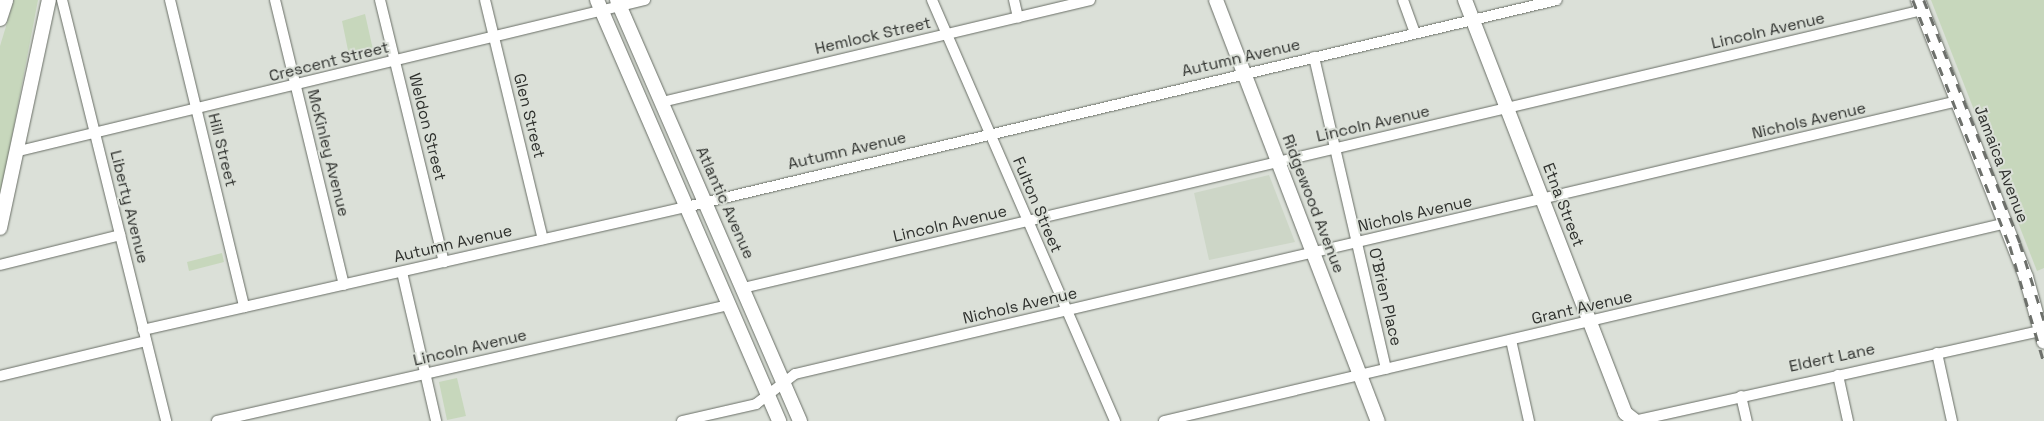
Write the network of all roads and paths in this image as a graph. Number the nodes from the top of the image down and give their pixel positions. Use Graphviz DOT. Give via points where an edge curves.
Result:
graph roads {
  1 [pos="6,0"];
  2 [pos="49,0"];
  3 [pos="62,0"];
  4 [pos="170,0"];
  5 [pos="275,0"];
  6 [pos="380,0"];
  7 [pos="485,0"];
  8 [pos="645,0"];
  9 [pos="932,0"];
  10 [pos="1014,0"];
  11 [pos="1090,0"];
  12 [pos="1216,0"];
  13 [pos="1403,0"];
  14 [pos="1465,0"];
  15 [pos="1557,0"];
  16 [pos="618,4"];
  17 [pos="1921,5"];
  18 [pos="599,6"];
  19 [pos="1018,18"];
  20 [pos="0,19"];
  21 [pos="1473,20"];
  22 [pos="1415,33"];
  23 [pos="947,34"];
  24 [pos="494,38"];
  25 [pos="1314,57"];
  26 [pos="394,62"];
  27 [pos="1244,73"];
  28 [pos="296,86"];
  29 [pos="1958,101"];
  30 [pos="662,102"];
  31 [pos="1507,108"];
  32 [pos="196,110"];
  33 [pos="990,133"];
  34 [pos="96,134"];
  35 [pos="1335,148"];
  36 [pos="19,151"];
  37 [pos="1278,162"];
  38 [pos="1542,199"];
  39 [pos="705,201"];
  40 [pos="686,207"];
  41 [pos="1028,221"];
  42 [pos="2006,223"];
  43 [pos="0,228"];
  44 [pos="120,235"];
  45 [pos="544,239"];
  46 [pos="1357,243"];
  47 [pos="1313,253"];
  48 [pos="444,262"];
  49 [pos="0,265"];
  50 [pos="402,272"];
  51 [pos="344,285"];
  52 [pos="743,288"];
  53 [pos="729,305"];
  54 [pos="244,307"];
  55 [pos="1067,311"];
  56 [pos="1589,322"];
  57 [pos="143,330"];
  58 [pos="2042,337"];
  59 [pos="1510,340"];
  60 [pos="146,341"];
  61 [pos="1937,354"];
  62 [pos="1386,369"];
  63 [pos="425,373"];
  64 [pos="1360,375"];
  65 [pos="1838,375"];
  66 [pos="0,376"];
  67 [pos="782,384"];
  68 [pos="768,396"];
  69 [pos="1741,396"];
  70 [pos="166,421"];
  71 [pos="217,421"];
  72 [pos="436,421"];
  73 [pos="682,421"];
  74 [pos="779,421"];
  75 [pos="800,421"];
  76 [pos="1115,421"];
  77 [pos="1164,421"];
  78 [pos="1378,421"];
  79 [pos="1529,421"];
  80 [pos="1633,421"];
  81 [pos="1747,421"];
  82 [pos="1848,421"];
  83 [pos="1952,421"];
  1 -- 20 [label="main road"];
  2 -- 36 [label="main road"];
  3 -- 34 [label="street, Liberty Avenue"];
  4 -- 32 [label="street, Hill Street"];
  5 -- 28 [label="street, McKinley Avenue"];
  6 -- 26 [label="street, Weldon Street"];
  7 -- 24 [label="street, Glen Street"];
  8 -- 16 [label="street, Crescent Street"];
  9 -- 23 [label="street, Fulton Street"];
  10 -- 19 [label="street"];
  11 -- 19 [label="street, Hemlock Street"];
  12 -- 27 [label="main road, Ridgewood Avenue"];
  13 -- 22 [label="street"];
  14 -- 21 [label="main road, Etna Street"];
  15 -- 21 [label="street, Autumn Avenue"];
  16 -- 18 [label="street, Crescent Street"];
  16 -- 30 [label="main road, Atlantic Avenue"];
  17 -- 29 [label="main road, Jamaica Avenue"];
  17 -- 31 [label="street, Lincoln Avenue"];
  18 -- 24 [label="street, Crescent Street"];
  18 -- 40 [label="main road"];
  19 -- 23 [label="street, Hemlock Street"];
  21 -- 22 [label="street, Autumn Avenue"];
  21 -- 31 [label="main road, Etna Street"];
  22 -- 25 [label="street, Autumn Avenue"];
  23 -- 30 [label="street, Hemlock Street"];
  23 -- 33 [label="street, Fulton Street"];
  24 -- 26 [label="street, Crescent Street"];
  24 -- 45 [label="street, Glen Street"];
  25 -- 27 [label="street, Autumn Avenue"];
  25 -- 35 [label="street, O'Brien Place"];
  26 -- 28 [label="street, Crescent Street"];
  26 -- 48 [label="street, Weldon Street"];
  27 -- 33 [label="street, Autumn Avenue"];
  27 -- 37 [label="main road, Ridgewood Avenue"];
  28 -- 32 [label="street, Crescent Street"];
  28 -- 51 [label="street, McKinley Avenue"];
  29 -- 38 [label="street, Nichols Avenue"];
  29 -- 42 [label="main road, Jamaica Avenue"];
  30 -- 39 [label="main road, Atlantic Avenue"];
  31 -- 35 [label="street, Lincoln Avenue"];
  31 -- 38 [label="main road, Etna Street"];
  32 -- 34 [label="street, Crescent Street"];
  32 -- 54 [label="street, Hill Street"];
  33 -- 39 [label="street, Autumn Avenue"];
  33 -- 41 [label="street, Fulton Street"];
  34 -- 36 [label="street, Crescent Street"];
  34 -- 44 [label="street, Liberty Avenue"];
  35 -- 37 [label="street, Lincoln Avenue"];
  35 -- 46 [label="street, O'Brien Place"];
  36 -- 43 [label="main road"];
  37 -- 41 [label="street, Lincoln Avenue"];
  37 -- 47 [label="main road, Ridgewood Avenue"];
  38 -- 46 [label="street, Nichols Avenue"];
  38 -- 56 [label="main road, Etna Street"];
  39 -- 40 [label="street, Autumn Avenue"];
  39 -- 52 [label="main road, Atlantic Avenue"];
  40 -- 45 [label="street, Autumn Avenue"];
  40 -- 53 [label="main road"];
  41 -- 52 [label="street, Lincoln Avenue"];
  41 -- 55 [label="street, Fulton Street"];
  42 -- 56 [label="street, Grant Avenue"];
  42 -- 58 [label="main road, Jamaica Avenue"];
  44 -- 49 [label="street"];
  44 -- 57 [label="street, Liberty Avenue"];
  45 -- 48 [label="street, Autumn Avenue"];
  46 -- 47 [label="street, Nichols Avenue"];
  46 -- 62 [label="street, O'Brien Place"];
  47 -- 55 [label="street, Nichols Avenue"];
  47 -- 64 [label="main road, Ridgewood Avenue"];
  48 -- 50 [label="street, Autumn Avenue"];
  50 -- 51 [label="street, Autumn Avenue"];
  50 -- 63 [label="street"];
  51 -- 54 [label="street, Autumn Avenue"];
  52 -- 67 [label="main road, Atlantic Avenue"];
  53 -- 63 [label="street, Lincoln Avenue"];
  53 -- 68 [label="main road"];
  54 -- 57 [label="street, Autumn Avenue"];
  55 -- 67 [label="street, Nichols Avenue" via="795,374"];
  55 -- 76 [label="street, Fulton Street"];
  56 -- 59 [label="street, Grant Avenue"];
  56 -- 80 [label="main road, Etna Street" via="1625,413"];
  57 -- 60 [label="street, Liberty Avenue"];
  58 -- 61 [label="street, Eldert Lane"];
  59 -- 62 [label="street, Grant Avenue"];
  59 -- 79 [label="street"];
  60 -- 66 [label="street"];
  60 -- 70 [label="street, Liberty Avenue"];
  61 -- 65 [label="street, Eldert Lane"];
  61 -- 83 [label="street"];
  62 -- 64 [label="street, Grant Avenue"];
  63 -- 71 [label="street, Lincoln Avenue"];
  63 -- 72 [label="street"];
  64 -- 77 [label="street, Grant Avenue"];
  64 -- 78 [label="main road, Ridgewood Avenue"];
  65 -- 69 [label="street, Eldert Lane"];
  65 -- 82 [label="street"];
  67 -- 68 [label="street, Nichols Avenue"];
  67 -- 75 [label="main road, Atlantic Avenue"];
  68 -- 73 [label="street, Nichols Avenue" via="756,404"];
  68 -- 74 [label="main road"];
  69 -- 80 [label="street, Eldert Lane"];
  69 -- 81 [label="street"];
}
